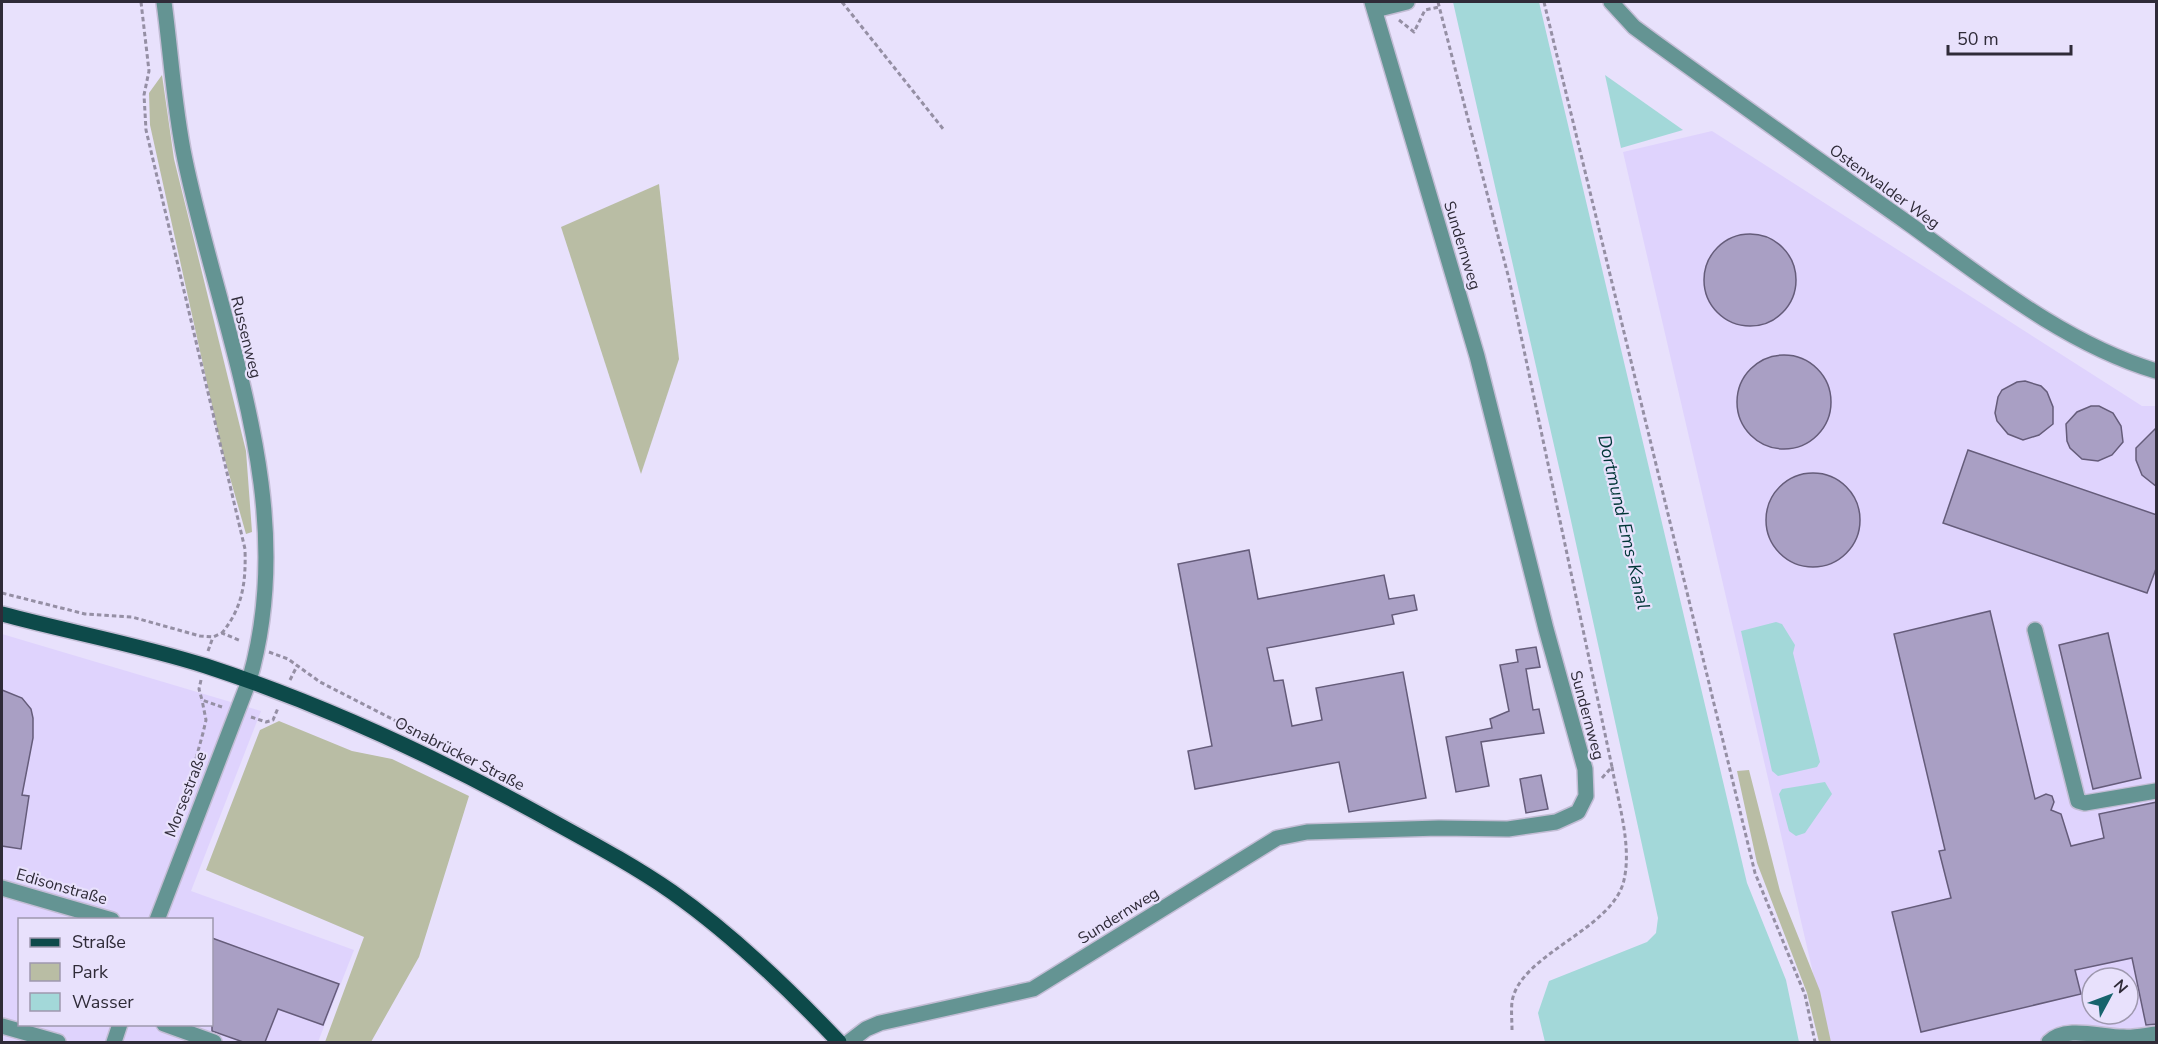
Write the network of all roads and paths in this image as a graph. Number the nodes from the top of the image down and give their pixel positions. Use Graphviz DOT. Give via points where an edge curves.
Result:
graph roads {
  1 [pos="141,2"];
  2 [pos="164,2"];
  3 [pos="842,2"];
  4 [pos="1407,2"];
  5 [pos="1438,2"];
  6 [pos="1544,2"];
  7 [pos="1611,2"];
  8 [pos="1373,5"];
  9 [pos="1439,7"];
  10 [pos="1398,19"];
  11 [pos="944,130"];
  12 [pos="2157,371"];
  13 [pos="2,614"];
  14 [pos="2034,630"];
  15 [pos="222,633"];
  16 [pos="249,681"];
  17 [pos="202,700"];
  18 [pos="1612,767"];
  19 [pos="2157,791"];
  20 [pos="1586,796"];
  21 [pos="180,815"];
  22 [pos="2,888"];
  23 [pos="105,918"];
  24 [pos="158,918"];
  25 [pos="2,1026"];
  26 [pos="119,1026"];
  27 [pos="170,1026"];
  28 [pos="1512,1030"];
  29 [pos="2157,1034"];
  30 [pos="58,1042"];
  31 [pos="114,1042"];
  32 [pos="214,1042"];
  33 [pos="839,1042"];
  34 [pos="849,1042"];
  35 [pos="1815,1042"];
  36 [pos="2049,1042"];
  1 -- 15 [label="path" via="149,71 144,95 146,130 245,549 246,582"];
  2 -- 16 [label="street, Russenweg" via="184,158 265,498 266,605"];
  3 -- 11 [label="path"];
  4 -- 8 [label="street"];
  5 -- 9 [label="path"];
  6 -- 35 [label="path" via="1755,873 1804,995"];
  7 -- 12 [label="street, Ostenwalder Weg" via="1653,41 2049,322 2089,345"];
  8 -- 20 [label="street, Sundernweg" via="1478,356 1585,769"];
  9 -- 10 [label="path" via="1425,10 1414,32"];
  9 -- 18 [label="path" via="1509,279"];
  13 -- 16 [label="main road, Osnabrücker Straße"];
  14 -- 19 [label="street" via="2078,801"];
  16 -- 24 [label="street, Morsestraße"];
  16 -- 33 [label="main road, Osnabrücker Straße" via="412,747 620,860 672,892 747,952"];
  17 -- 21 [label="path" via="206,720"];
  18 -- 20 [label="path"];
  18 -- 28 [label="path" via="1626,858 1624,881 1617,899 1527,972 1512,1000"];
  20 -- 34 [label="street, Sundernweg" via="1578,812 1556,822 1508,829 1307,832 1277,838 1033,989 880,1023"];
  22 -- 23 [label="street, Edisonstraße"];
  25 -- 30 [label="street"];
  26 -- 31 [label="street"];
  27 -- 32 [label="street"];
  29 -- 36 [label="street" via="2124,1038 2072,1034 2055,1036"];
}
